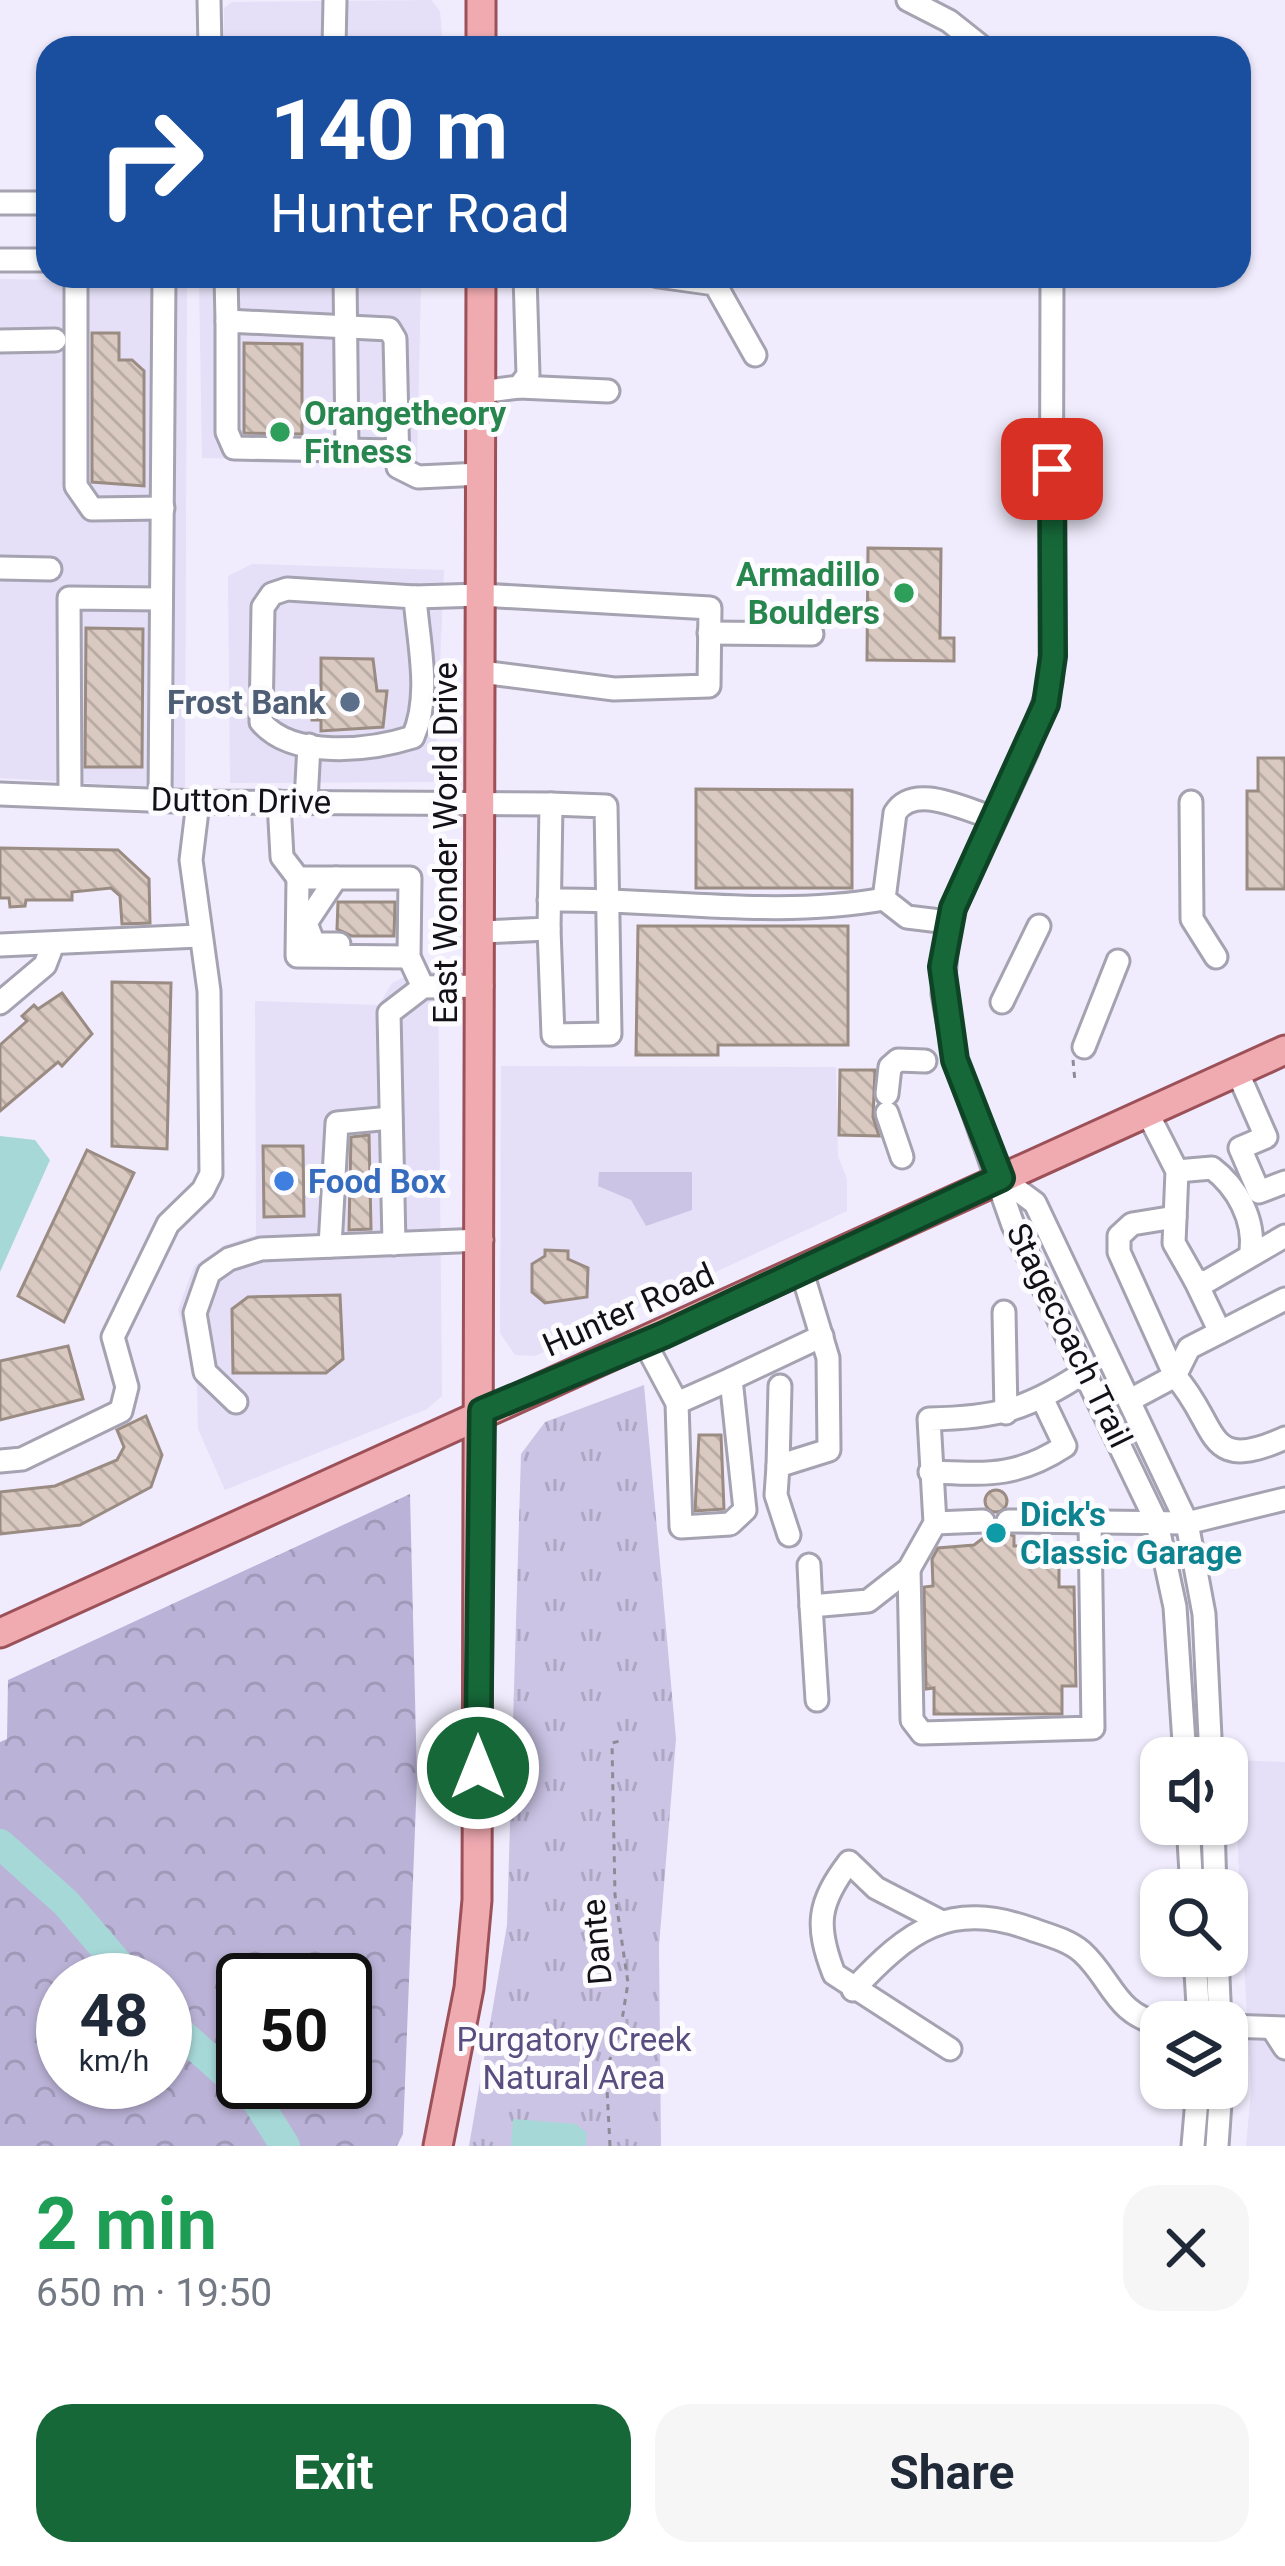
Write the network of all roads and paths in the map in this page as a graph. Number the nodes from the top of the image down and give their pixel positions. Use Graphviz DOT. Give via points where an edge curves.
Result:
graph roads {
  1 [pos="209,0"];
  2 [pos="335,0"];
  3 [pos="481,0"];
  4 [pos="908,0"];
  5 [pos="210,36"];
  6 [pos="334,36"];
  7 [pos="481,36"];
  8 [pos="968,36"];
  9 [pos="0,203"];
  10 [pos="36,203"];
  11 [pos="0,260"];
  12 [pos="36,260"];
  13 [pos="76,288"];
  14 [pos="164,288"];
  15 [pos="226,288"];
  16 [pos="344,288"];
  17 [pos="481,288"];
  18 [pos="525,288"];
  19 [pos="718,288"];
  20 [pos="1052,288"];
  21 [pos="227,321"];
  22 [pos="345,324"];
  23 [pos="56,340"];
  24 [pos="0,341"];
  25 [pos="755,355"];
  26 [pos="519,387"];
  27 [pos="608,391"];
  28 [pos="481,392"];
  29 [pos="347,449"];
  30 [pos="395,451"];
  31 [pos="481,474"];
  32 [pos="163,508"];
  33 [pos="0,568"];
  34 [pos="50,568"];
  35 [pos="481,595"];
  36 [pos="415,597"];
  37 [pos="161,599"];
  38 [pos="710,633"];
  39 [pos="812,634"];
  40 [pos="482,672"];
  41 [pos="309,745"];
  42 [pos="0,794"];
  43 [pos="70,796"];
  44 [pos="160,799"];
  45 [pos="198,802"];
  46 [pos="279,802"];
  47 [pos="306,802"];
  48 [pos="482,802"];
  49 [pos="1192,802"];
  50 [pos="551,804"];
  51 [pos="994,818"];
  52 [pos="298,878"];
  53 [pos="336,878"];
  54 [pos="608,899"];
  55 [pos="884,899"];
  56 [pos="550,900"];
  57 [pos="948,922"];
  58 [pos="1039,926"];
  59 [pos="549,929"];
  60 [pos="484,932"];
  61 [pos="199,936"];
  62 [pos="53,944"];
  63 [pos="0,945"];
  64 [pos="380,956"];
  65 [pos="409,957"];
  66 [pos="1216,957"];
  67 [pos="1118,961"];
  68 [pos="482,986"];
  69 [pos="423,987"];
  70 [pos="1002,1002"];
  71 [pos="0,1003"];
  72 [pos="1079,1049"];
  73 [pos="1285,1050"];
  74 [pos="925,1061"];
  75 [pos="1237,1071"];
  76 [pos="1075,1082"];
  77 [pos="1147,1112"];
  78 [pos="392,1118"];
  79 [pos="902,1157"];
  80 [pos="1178,1171"];
  81 [pos="1001,1178"];
  82 [pos="1285,1182"];
  83 [pos="1175,1217"];
  84 [pos="1285,1236"];
  85 [pos="482,1240"];
  86 [pos="394,1244"];
  87 [pos="330,1246"];
  88 [pos="1251,1252"];
  89 [pos="802,1271"];
  90 [pos="1195,1280"];
  91 [pos="1285,1298"];
  92 [pos="1004,1312"];
  93 [pos="1220,1331"];
  94 [pos="822,1336"];
  95 [pos="645,1342"];
  96 [pos="1087,1372"];
  97 [pos="1175,1376"];
  98 [pos="730,1379"];
  99 [pos="780,1386"];
  100 [pos="1132,1399"];
  101 [pos="1043,1400"];
  102 [pos="236,1402"];
  103 [pos="677,1403"];
  104 [pos="482,1411"];
  105 [pos="1006,1413"];
  106 [pos="1285,1438"];
  107 [pos="0,1461"];
  108 [pos="778,1466"];
  109 [pos="930,1472"];
  110 [pos="1285,1499"];
  111 [pos="983,1521"];
  112 [pos="1008,1521"];
  113 [pos="1090,1521"];
  114 [pos="1156,1522"];
  115 [pos="935,1523"];
  116 [pos="1186,1523"];
  117 [pos="789,1535"];
  118 [pos="809,1565"];
  119 [pos="909,1569"];
  120 [pos="811,1606"];
  121 [pos="0,1633"];
  122 [pos="817,1700"];
  123 [pos="1184,1737"];
  124 [pos="1210,1737"];
  125 [pos="624,1740"];
  126 [pos="942,1922"];
  127 [pos="853,1990"];
  128 [pos="1140,2015"];
  129 [pos="1248,2026"];
  130 [pos="1278,2028"];
  131 [pos="1285,2048"];
  132 [pos="950,2049"];
  133 [pos="1196,2109"];
  134 [pos="1220,2109"];
  135 [pos="438,2146"];
  136 [pos="610,2146"];
  137 [pos="1192,2146"];
  138 [pos="1217,2146"];
  1 -- 5 [label="street"];
  2 -- 6 [label="street"];
  3 -- 7 [label="main road"];
  4 -- 8 [label="street"];
  9 -- 10 [label="street"];
  11 -- 12 [label="street"];
  13 -- 32 [label="street" via="76,486 92,508"];
  14 -- 32 [label="street"];
  15 -- 21 [label="street"];
  16 -- 22 [label="street"];
  17 -- 28 [label="main road, East Wonder World Drive"];
  18 -- 26 [label="street" via="527,375"];
  19 -- 25 [label="street"];
  20 -- 51 [label="street" via="1051,682"];
  21 -- 22 [label="street"];
  21 -- 29 [label="street" via="227,439 234,448"];
  22 -- 29 [label="street"];
  22 -- 30 [label="street" via="394,334"];
  23 -- 24 [label="street"];
  26 -- 27 [label="street"];
  26 -- 28 [label="street"];
  28 -- 31 [label="main road, East Wonder World Drive"];
  29 -- 30 [label="street"];
  30 -- 31 [label="street" via="403,473"];
  31 -- 35 [label="main road, East Wonder World Drive"];
  32 -- 37 [label="street"];
  33 -- 34 [label="street"];
  35 -- 36 [label="street"];
  35 -- 38 [label="street" via="710,608"];
  35 -- 40 [label="main road, East Wonder World Drive"];
  36 -- 41 [label="street" via="422,716 412,737 387,745"];
  36 -- 41 [label="street" via="272,593 260,638 261,722 275,739"];
  37 -- 43 [label="street" via="69,598"];
  37 -- 44 [label="street"];
  38 -- 39 [label="street"];
  38 -- 40 [label="street" via="709,686 614,689"];
  40 -- 48 [label="main road, East Wonder World Drive"];
  41 -- 47 [label="street"];
  42 -- 43 [label="street, Dutton Drive"];
  43 -- 44 [label="street, Dutton Drive"];
  44 -- 45 [label="street, Dutton Drive"];
  45 -- 46 [label="street, Dutton Drive"];
  45 -- 61 [label="street" via="191,860"];
  46 -- 47 [label="street, Dutton Drive"];
  46 -- 52 [label="street" via="282,857"];
  47 -- 48 [label="street, Dutton Drive"];
  48 -- 50 [label="street, Dutton Drive"];
  48 -- 60 [label="main road, East Wonder World Drive"];
  49 -- 66 [label="street" via="1192,919"];
  50 -- 54 [label="street, Dutton Drive" via="606,806"];
  50 -- 56 [label="street"];
  51 -- 55 [label="street" via="916,796 902,802"];
  51 -- 57 [label="street"];
  52 -- 53 [label="street"];
  52 -- 64 [label="street" via="297,956"];
  53 -- 64 [label="street" via="306,923 314,944 367,944"];
  53 -- 65 [label="street" via="410,878"];
  54 -- 55 [label="street" via="675,908"];
  54 -- 56 [label="street"];
  54 -- 59 [label="street" via="610,1034 553,1035"];
  55 -- 57 [label="street" via="907,917"];
  56 -- 59 [label="street"];
  57 -- 81 [label="street" via="946,1024"];
  58 -- 70 [label="street"];
  59 -- 60 [label="street"];
  60 -- 68 [label="main road, East Wonder World Drive"];
  61 -- 62 [label="street"];
  61 -- 107 [label="street" via="209,991 211,1174 168,1224 113,1337 126,1400 112,1418 22,1459"];
  62 -- 63 [label="street"];
  62 -- 71 [label="street" via="45,965"];
  64 -- 65 [label="street"];
  65 -- 69 [label="street"];
  67 -- 72 [label="street"];
  68 -- 69 [label="street"];
  68 -- 85 [label="main road, East Wonder World Drive"];
  69 -- 78 [label="street" via="389,1013"];
  72 -- 76 [label="path"];
  73 -- 75 [label="main road, Hunter Road"];
  74 -- 79 [label="street" via="890,1067 887,1103"];
  75 -- 77 [label="main road, Hunter Road"];
  75 -- 82 [label="street" via="1266,1137 1240,1148 1246,1163 1259,1192"];
  77 -- 80 [label="street"];
  77 -- 81 [label="main road, Hunter Road"];
  78 -- 86 [label="street"];
  78 -- 87 [label="street" via="337,1123"];
  80 -- 83 [label="street"];
  80 -- 88 [label="street" via="1212,1168 1234,1185"];
  81 -- 89 [label="main road, Hunter Road"];
  81 -- 96 [label="street, Stagecoach Trail" via="1013,1226"];
  81 -- 100 [label="street, Stagecoach Trail" via="1035,1203"];
  83 -- 90 [label="street" via="1174,1243"];
  83 -- 97 [label="street" via="1132,1224 1119,1236"];
  84 -- 88 [label="street"];
  85 -- 86 [label="street"];
  85 -- 104 [label="main road, East Wonder World Drive"];
  86 -- 87 [label="street"];
  87 -- 102 [label="street" via="262,1250 209,1273 195,1313 205,1372"];
  88 -- 90 [label="street" via="1250,1260 1206,1282"];
  89 -- 94 [label="street"];
  89 -- 95 [label="main road, Hunter Road"];
  90 -- 93 [label="street"];
  91 -- 93 [label="street"];
  92 -- 105 [label="street"];
  93 -- 97 [label="street" via="1189,1348"];
  94 -- 98 [label="street"];
  94 -- 108 [label="street" via="829,1450"];
  95 -- 103 [label="street"];
  95 -- 104 [label="main road, Hunter Road"];
  96 -- 101 [label="street"];
  96 -- 114 [label="street, Stagecoach Trail"];
  97 -- 100 [label="street"];
  97 -- 106 [label="street" via="1219,1448 1252,1453"];
  98 -- 103 [label="street"];
  98 -- 103 [label="street" via="745,1510 730,1524 680,1527"];
  99 -- 108 [label="street"];
  100 -- 116 [label="street, Stagecoach Trail"];
  101 -- 105 [label="street"];
  101 -- 109 [label="street" via="1065,1446 1031,1468"];
  104 -- 121 [label="main road, Hunter Road"];
  104 -- 135 [label="main road, East Wonder World Drive" via="477,1900 463,2027"];
  105 -- 109 [label="street" via="928,1419"];
  108 -- 117 [label="street" via="776,1495"];
  109 -- 115 [label="street"];
  110 -- 116 [label="street"];
  111 -- 115 [label="street"];
  112 -- 113 [label="street"];
  113 -- 114 [label="street"];
  113 -- 119 [label="street" via="1093,1728 922,1733 912,1720"];
  114 -- 116 [label="street"];
  114 -- 123 [label="street, Stagecoach Trail" via="1175,1607"];
  115 -- 119 [label="street"];
  116 -- 124 [label="street, Stagecoach Trail" via="1204,1614"];
  118 -- 120 [label="street"];
  119 -- 120 [label="street" via="868,1601"];
  120 -- 122 [label="street"];
  125 -- 136 [label="path, Dante" via="611,1743 615,1895 628,1983 606,2070"];
  126 -- 127 [label="street" via="903,1940"];
  126 -- 127 [label="street" via="876,1888 849,1862 828,1888 820,1926 834,1974"];
  126 -- 128 [label="street" via="1006,1919 1054,1937 1078,1949 1122,2007"];
  127 -- 132 [label="street"];
  129 -- 130 [label="street"];
  130 -- 131 [label="street"];
  133 -- 137 [label="street"];
  134 -- 138 [label="street"];
}
